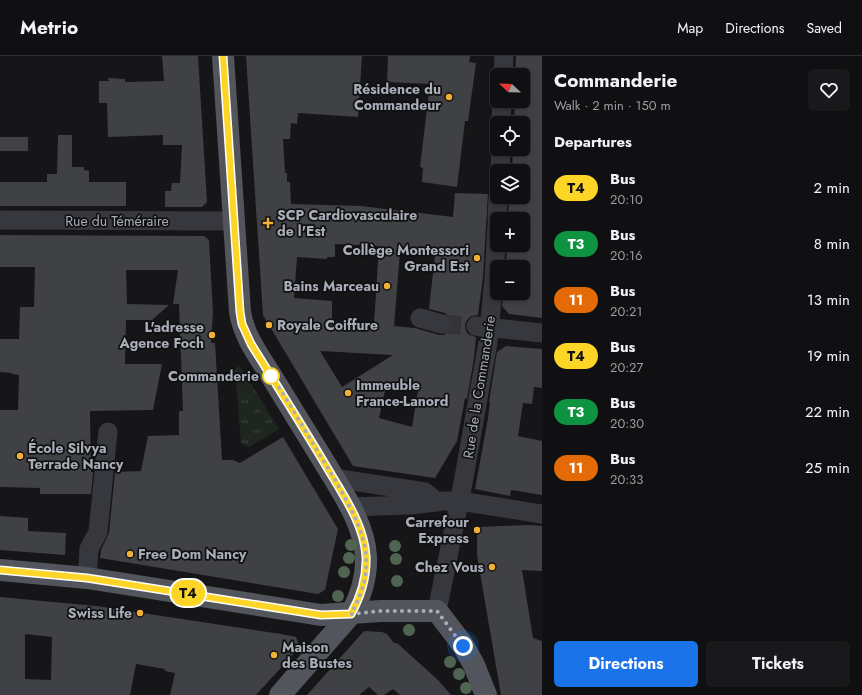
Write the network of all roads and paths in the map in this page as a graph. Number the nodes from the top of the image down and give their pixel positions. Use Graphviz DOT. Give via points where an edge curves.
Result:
graph roads {
  1 [pos="223,56"];
  2 [pos="504,56"];
  3 [pos="503,68"];
  4 [pos="0,220"];
  5 [pos="235,221"];
  6 [pos="493,252"];
  7 [pos="420,318"];
  8 [pos="442,324"];
  9 [pos="483,327"];
  10 [pos="542,333"];
  11 [pos="108,432"];
  12 [pos="333,478"];
  13 [pos="436,501"];
  14 [pos="459,501"];
  15 [pos="350,507"];
  16 [pos="542,514"];
  17 [pos="0,570"];
  18 [pos="87,578"];
  19 [pos="437,611"];
  20 [pos="351,614"];
  21 [pos="280,695"];
  22 [pos="486,695"];
  1 -- 5 [label="main road"];
  2 -- 3 [label="street"];
  4 -- 5 [label="street, Rue du Téméraire"];
  5 -- 12 [label="main road" via="240,312 246,334"];
  6 -- 9 [label="street, Rue de la Commanderie"];
  7 -- 8 [label="street"];
  9 -- 10 [label="street"];
  9 -- 14 [label="street, Rue de la Commanderie"];
  11 -- 18 [label="street" via="98,532 89,549"];
  12 -- 13 [label="street" via="425,492"];
  12 -- 15 [label="main road"];
  13 -- 14 [label="street"];
  13 -- 15 [label="street" via="411,505"];
  14 -- 16 [label="street"];
  14 -- 19 [label="street, Rue de la Commanderie"];
  15 -- 20 [label="main road" via="362,535 366,554 363,585"];
  17 -- 18 [label="main road"];
  18 -- 20 [label="main road" via="311,614"];
  19 -- 20 [label="main road"];
  19 -- 22 [label="main road" via="463,646"];
  20 -- 21 [label="main road"];
}
